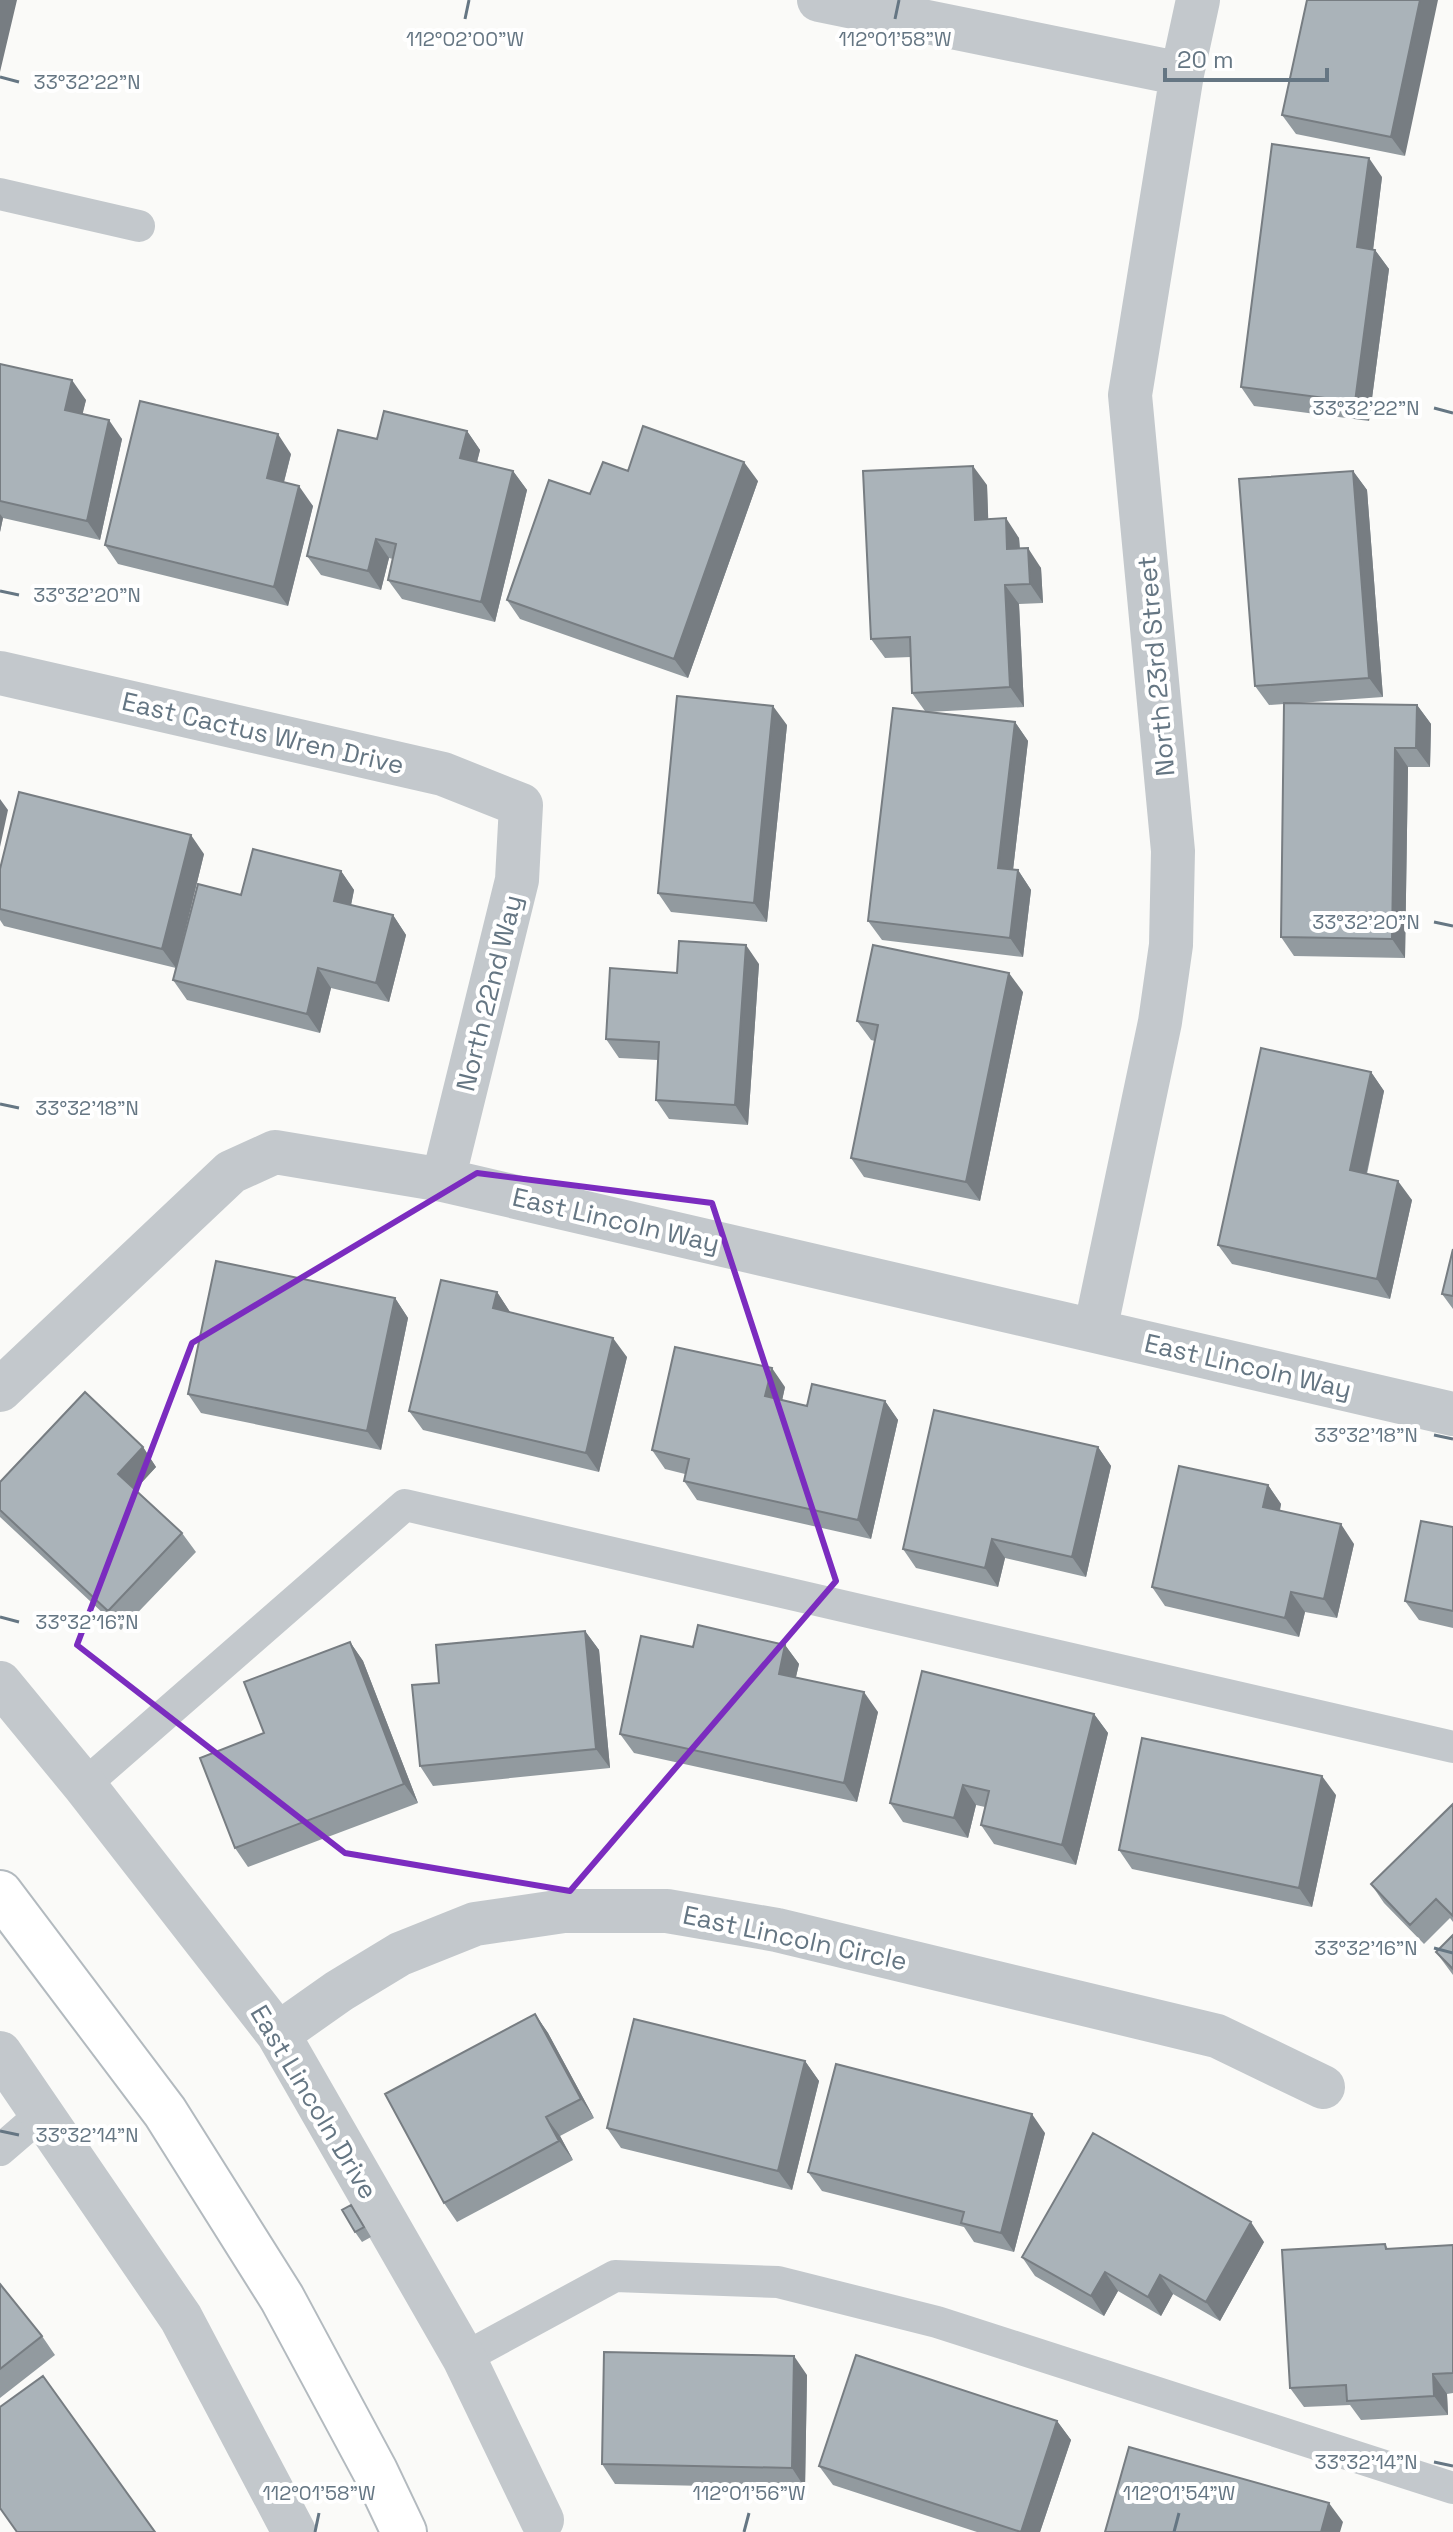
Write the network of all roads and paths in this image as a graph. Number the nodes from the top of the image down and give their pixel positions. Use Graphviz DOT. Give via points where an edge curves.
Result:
graph roads {
  1 [pos="819,0"];
  2 [pos="1198,0"];
  3 [pos="1182,74"];
  4 [pos="0,194"];
  5 [pos="139,226"];
  6 [pos="0,673"];
  7 [pos="521,805"];
  8 [pos="443,1180"];
  9 [pos="1095,1331"];
  10 [pos="0,1390"];
  11 [pos="1453,1414"];
  12 [pos="0,1683"];
  13 [pos="1453,1747"];
  14 [pos="84,1785"];
  15 [pos="0,1893"];
  16 [pos="278,2034"];
  17 [pos="0,2053"];
  18 [pos="1323,2087"];
  19 [pos="43,2113"];
  20 [pos="0,2150"];
  21 [pos="464,2358"];
  22 [pos="1453,2488"];
  23 [pos="542,2520"];
  24 [pos="294,2532"];
  25 [pos="404,2532"];
  1 -- 3 [label="street"];
  2 -- 3 [label="street, North 23rd Street"];
  3 -- 9 [label="street, North 23rd Street" via="1130,395 1173,851 1171,945 1160,1022"];
  4 -- 5 [label="lane"];
  6 -- 7 [label="street, East Cactus Wren Drive" via="443,774"];
  7 -- 8 [label="street, North 22nd Way" via="517,880"];
  8 -- 9 [label="street, East Lincoln Way"];
  8 -- 10 [label="street, East Lincoln Way" via="275,1152 231,1172"];
  9 -- 11 [label="street, East Lincoln Way"];
  12 -- 14 [label="street, East Lincoln Drive"];
  13 -- 14 [label="lane" via="405,1505"];
  14 -- 16 [label="street, East Lincoln Drive"];
  15 -- 25 [label="main road" via="174,2125 282,2298"];
  16 -- 18 [label="street, East Lincoln Circle" via="400,1954 475,1924 564,1911 667,1911 777,1930 1217,2036"];
  16 -- 21 [label="street, East Lincoln Drive"];
  17 -- 19 [label="street"];
  19 -- 20 [label="lane"];
  19 -- 24 [label="street" via="181,2318"];
  21 -- 22 [label="lane" via="615,2276 778,2282 937,2322"];
  21 -- 23 [label="street, East Lincoln Drive"];
}
